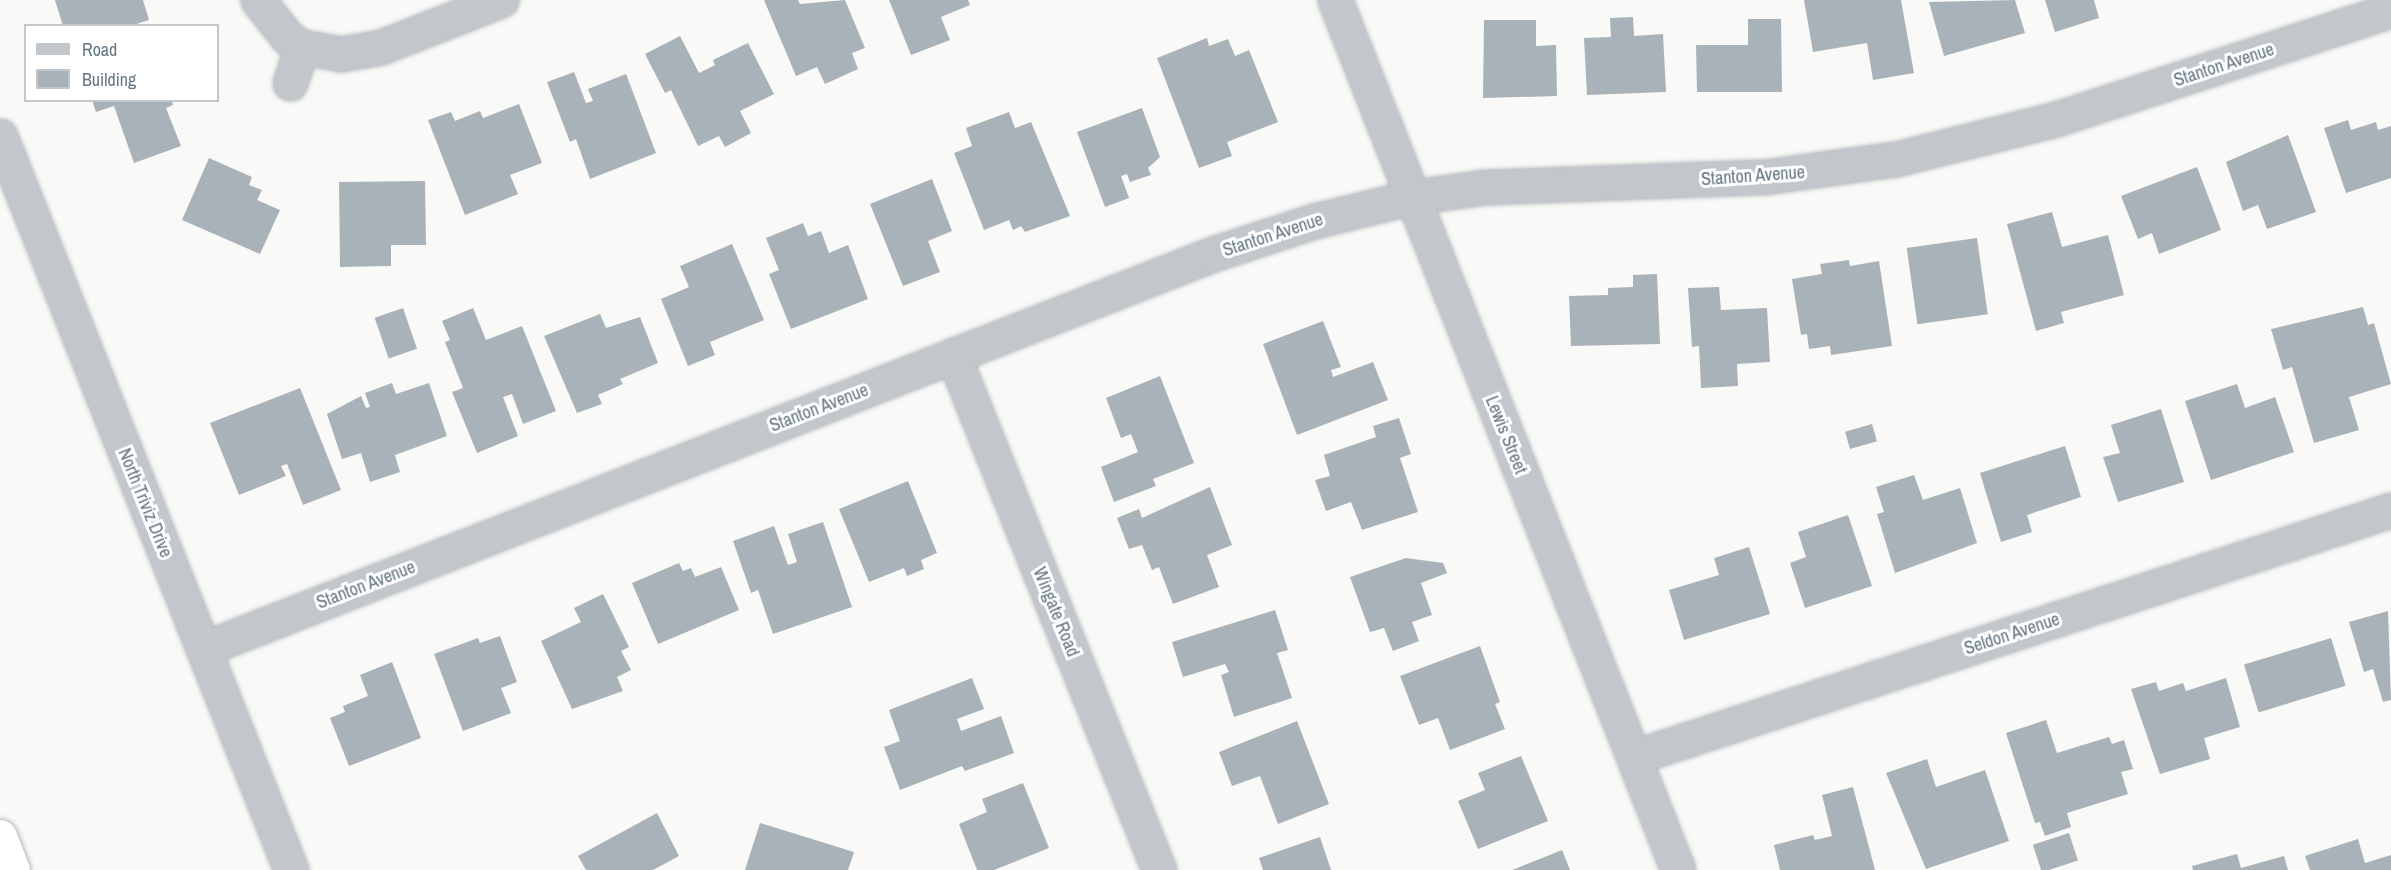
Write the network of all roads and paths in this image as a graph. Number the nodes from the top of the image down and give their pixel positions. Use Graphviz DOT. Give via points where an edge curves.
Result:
graph roads {
  1 [pos="258,0"];
  2 [pos="501,0"];
  3 [pos="1335,0"];
  4 [pos="2391,10"];
  5 [pos="302,47"];
  6 [pos="290,83"];
  7 [pos="0,136"];
  8 [pos="1412,197"];
  9 [pos="953,355"];
  10 [pos="2391,510"];
  11 [pos="203,649"];
  12 [pos="1634,757"];
  13 [pos="0,836"];
  14 [pos="13,870"];
  15 [pos="291,870"];
  16 [pos="1159,870"];
  17 [pos="1678,870"];
  1 -- 5 [label="street" via="275,25"];
  2 -- 5 [label="street" via="361,53"];
  3 -- 8 [label="street, Lewis Street"];
  4 -- 8 [label="street, Stanton Avenue" via="2056,119 1896,159 1764,177 1582,180"];
  5 -- 6 [label="street"];
  7 -- 11 [label="street, North Triviz Drive"];
  8 -- 9 [label="street, Stanton Avenue" via="1262,237"];
  8 -- 12 [label="street, Lewis Street"];
  9 -- 11 [label="street, Stanton Avenue"];
  9 -- 16 [label="street, Wingate Road"];
  10 -- 12 [label="street, Seldon Avenue"];
  11 -- 15 [label="street, North Triviz Drive"];
  12 -- 17 [label="street, Lewis Street"];
  13 -- 14 [label="highway"];
}
